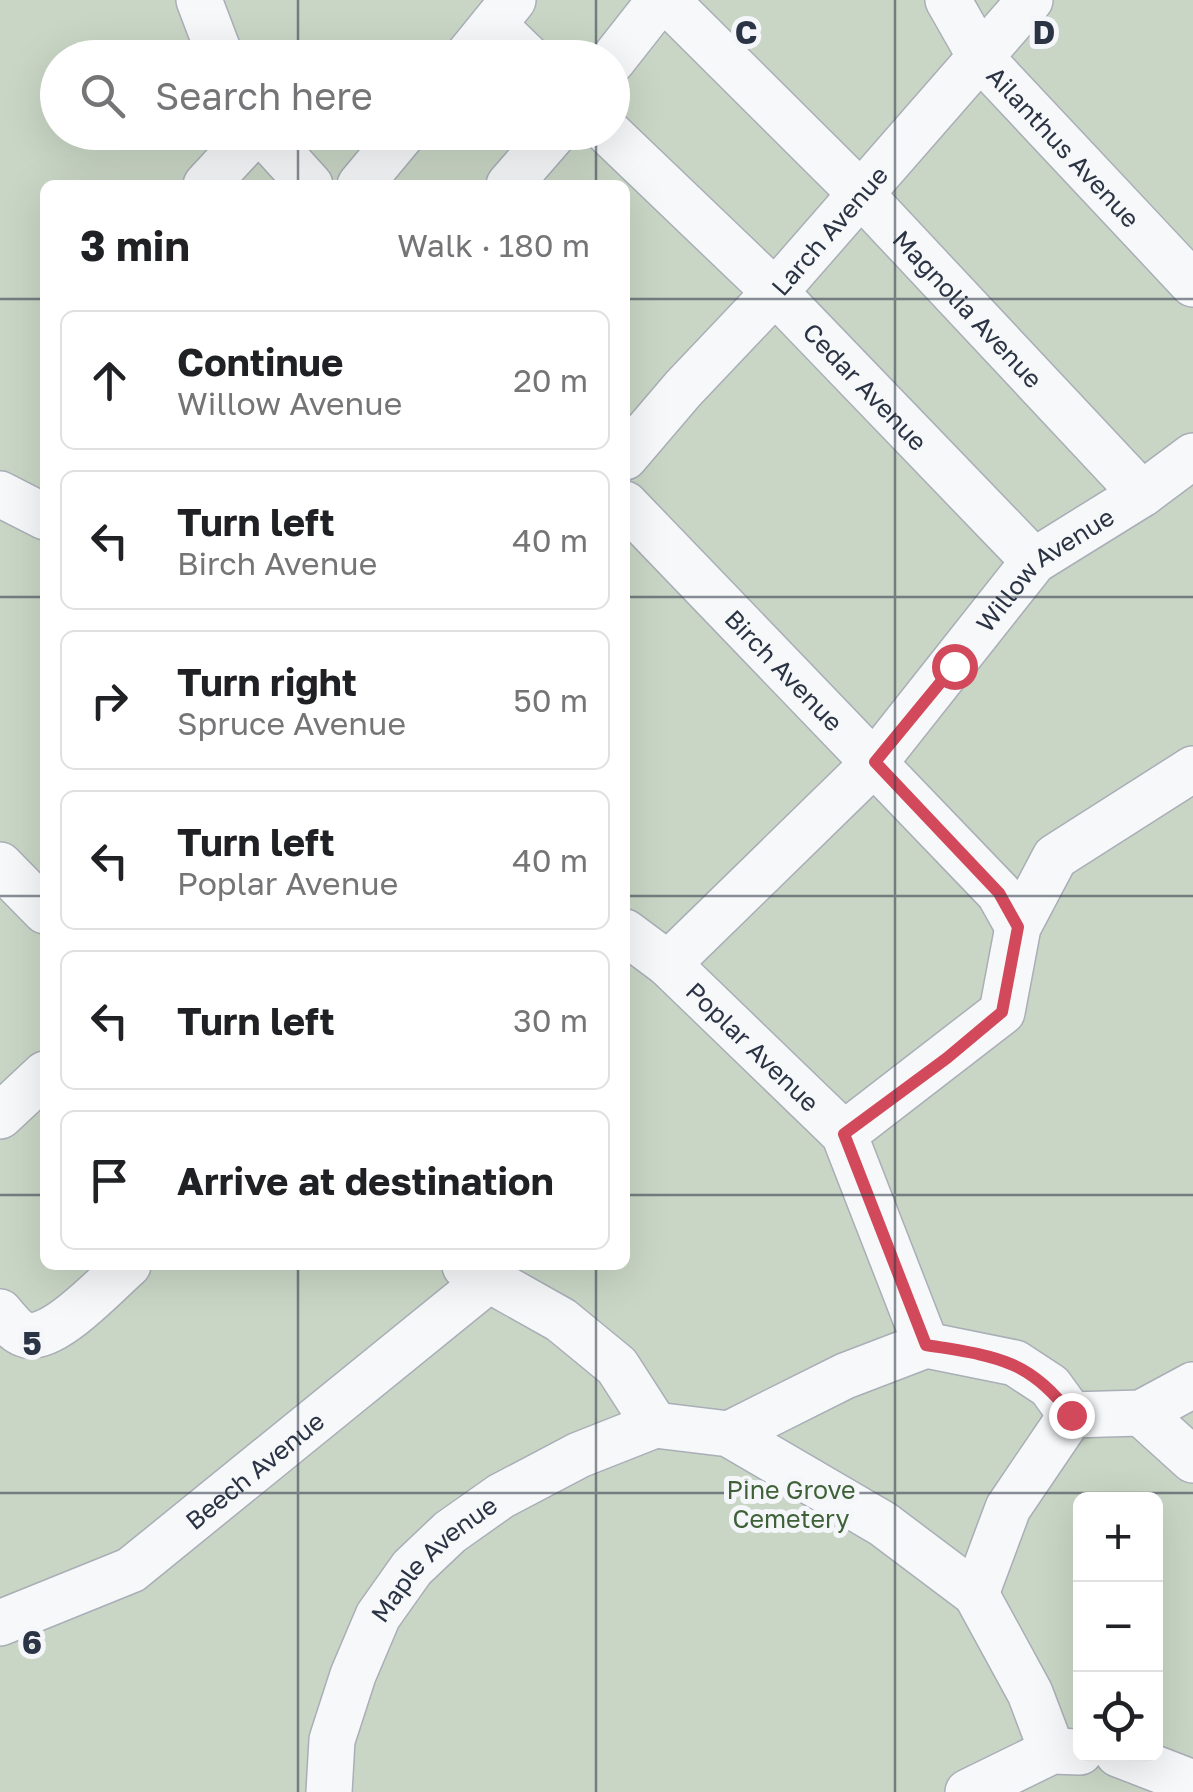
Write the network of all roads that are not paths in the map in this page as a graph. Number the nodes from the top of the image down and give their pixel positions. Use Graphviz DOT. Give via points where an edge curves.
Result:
graph roads {
  1 [pos="200,0"];
  2 [pos="663,0"];
  3 [pos="948,0"];
  4 [pos="1030,0"];
  5 [pos="214,40"];
  6 [pos="630,40"];
  7 [pos="981,58"];
  8 [pos="241,150"];
  9 [pos="276,150"];
  10 [pos="389,150"];
  11 [pos="540,150"];
  12 [pos="627,150"];
  13 [pos="211,180"];
  14 [pos="305,180"];
  15 [pos="364,180"];
  16 [pos="514,180"];
  17 [pos="859,192"];
  18 [pos="1193,284"];
  19 [pos="775,292"];
  20 [pos="630,451"];
  21 [pos="1193,456"];
  22 [pos="0,494"];
  23 [pos="1142,494"];
  24 [pos="630,509"];
  25 [pos="40,514"];
  26 [pos="1034,562"];
  27 [pos="875,762"];
  28 [pos="1193,769"];
  29 [pos="0,865"];
  30 [pos="40,906"];
  31 [pos="1018,927"];
  32 [pos="630,936"];
  33 [pos="668,964"];
  34 [pos="40,1079"];
  35 [pos="0,1116"];
  36 [pos="844,1134"];
  37 [pos="122,1270"];
  38 [pos="476,1273"];
  39 [pos="0,1312"];
  40 [pos="926,1345"];
  41 [pos="1193,1385"];
  42 [pos="1140,1413"];
  43 [pos="1071,1415"];
  44 [pos="655,1425"];
  45 [pos="729,1434"];
  46 [pos="1193,1460"];
  47 [pos="976,1594"];
  48 [pos="0,1623"];
  49 [pos="1066,1752"];
  50 [pos="1139,1762"];
  51 [pos="1193,1783"];
  52 [pos="329,1792"];
  53 [pos="968,1792"];
  1 -- 5 [label="lane"];
  2 -- 6 [label="lane"];
  2 -- 17 [label="lane, Magnolia Avenue"];
  3 -- 7 [label="lane, Ailanthus Avenue"];
  4 -- 7 [label="lane, Larch Avenue"];
  7 -- 17 [label="lane, Larch Avenue"];
  7 -- 18 [label="lane, Ailanthus Avenue"];
  8 -- 13 [label="lane"];
  9 -- 14 [label="lane"];
  10 -- 15 [label="lane"];
  11 -- 16 [label="lane"];
  12 -- 19 [label="lane, Cedar Avenue"];
  17 -- 19 [label="lane, Larch Avenue"];
  17 -- 23 [label="lane, Magnolia Avenue"];
  19 -- 20 [label="lane, Larch Avenue"];
  19 -- 26 [label="lane, Cedar Avenue"];
  21 -- 23 [label="lane, Willow Avenue"];
  22 -- 25 [label="lane"];
  23 -- 26 [label="lane, Willow Avenue"];
  24 -- 27 [label="lane, Birch Avenue"];
  26 -- 27 [label="lane, Willow Avenue"];
  27 -- 31 [label="lane, Birch Avenue" via="999,893"];
  27 -- 33 [label="lane, Willow Avenue"];
  28 -- 31 [label="lane" via="1055,858"];
  29 -- 30 [label="lane"];
  31 -- 36 [label="lane" via="1002,1012"];
  32 -- 33 [label="lane, Poplar Avenue"];
  33 -- 36 [label="lane, Poplar Avenue"];
  34 -- 35 [label="lane"];
  36 -- 40 [label="lane, Poplar Avenue"];
  37 -- 39 [label="lane" via="38,1338 21,1334"];
  38 -- 44 [label="lane" via="561,1320 617,1366"];
  38 -- 48 [label="lane, Beech Avenue" via="130,1570"];
  40 -- 43 [label="lane" via="1016,1363 1050,1386"];
  40 -- 45 [label="lane" via="845,1376"];
  41 -- 42 [label="lane"];
  42 -- 43 [label="lane"];
  42 -- 46 [label="lane"];
  43 -- 47 [label="lane" via="1008,1508"];
  44 -- 45 [label="lane"];
  44 -- 52 [label="lane, Maple Avenue" via="579,1454 500,1496 412,1568 378,1616 353,1675 332,1740"];
  45 -- 47 [label="lane" via="883,1524"];
  47 -- 49 [label="lane"];
  49 -- 53 [label="lane"];
  50 -- 51 [label="lane"];
}
